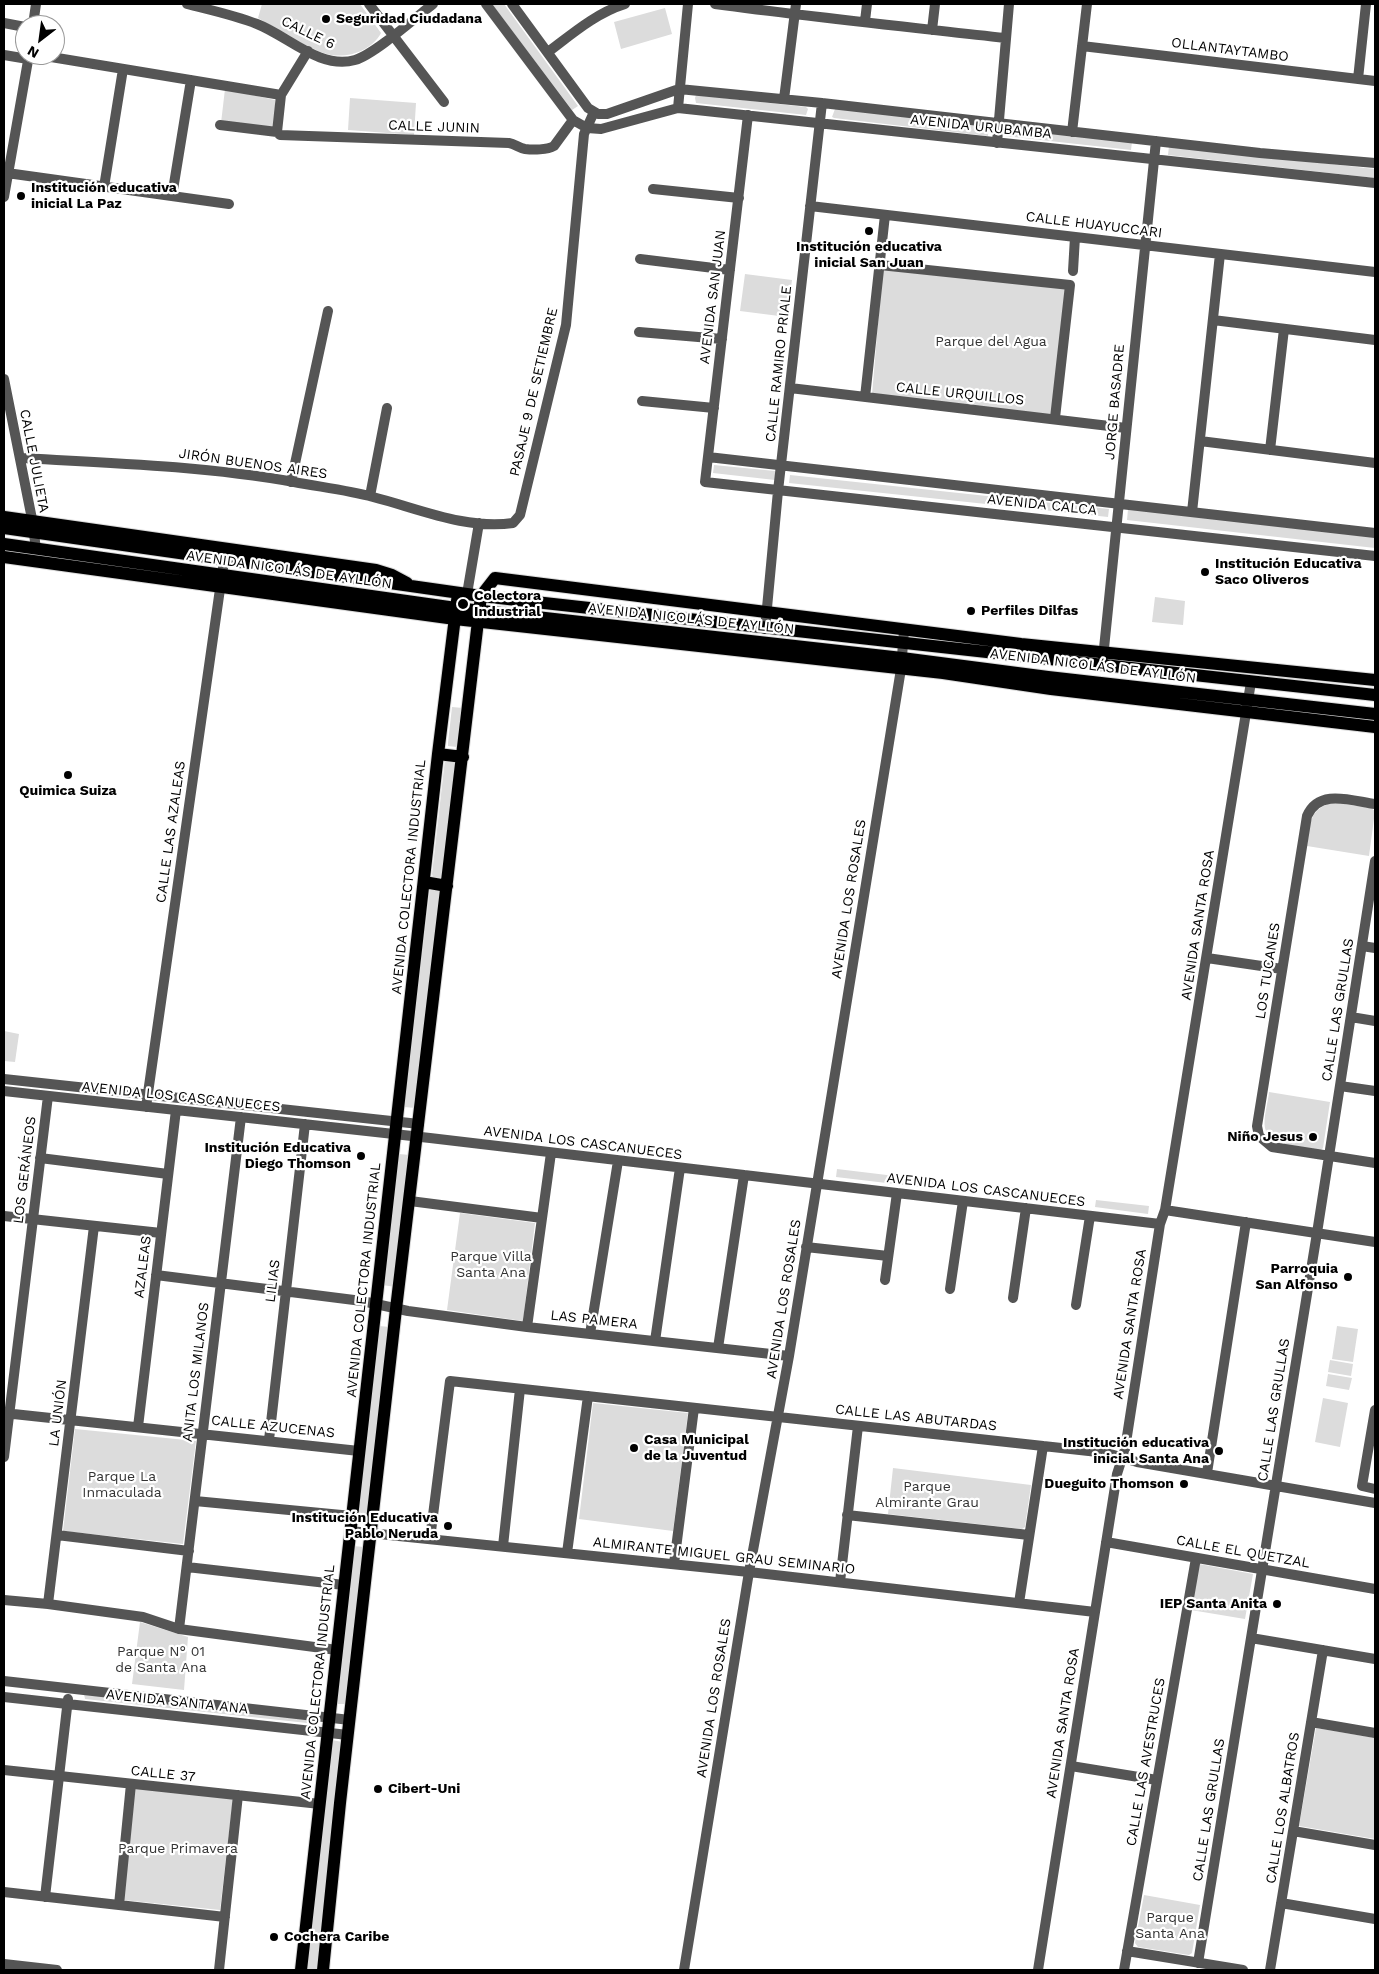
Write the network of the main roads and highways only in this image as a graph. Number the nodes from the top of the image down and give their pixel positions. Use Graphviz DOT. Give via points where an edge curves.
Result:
graph roads {
  1 [pos="4,517"];
  2 [pos="33,526"];
  3 [pos="4,528"];
  4 [pos="4,544"];
  5 [pos="4,557"];
  6 [pos="221,581"];
  7 [pos="414,587"];
  8 [pos="463,594"];
  9 [pos="481,596"];
  10 [pos="586,608"];
  11 [pos="455,614"];
  12 [pos="478,616"];
  13 [pos="583,622"];
  14 [pos="904,637"];
  15 [pos="1021,644"];
  16 [pos="970,649"];
  17 [pos="902,663"];
  18 [pos="971,666"];
  19 [pos="943,674"];
  20 [pos="1375,680"];
  21 [pos="1375,695"];
  22 [pos="1248,706"];
  23 [pos="1375,714"];
  24 [pos="1375,727"];
  25 [pos="438,754"];
  26 [pos="462,757"];
  27 [pos="424,882"];
  28 [pos="447,886"];
  29 [pos="301,1970"];
  30 [pos="323,1970"];
  1 -- 2 [label="main road"];
  2 -- 3 [label="main road, AVENIDA NICOLÁS DE AYLLÓN"];
  2 -- 7 [label="main road, AVENIDA NICOLÁS DE AYLLÓN" via="224,560"];
  2 -- 7 [label="main road" via="376,570"];
  4 -- 6 [label="main road, AVENIDA NICOLÁS DE AYLLÓN"];
  5 -- 6 [label="main road, AVENIDA NICOLÁS DE AYLLÓN"];
  6 -- 11 [label="main road, AVENIDA NICOLÁS DE AYLLÓN"];
  7 -- 8 [label="main road, AVENIDA NICOLÁS DE AYLLÓN"];
  8 -- 9 [label="main road, AVENIDA NICOLÁS DE AYLLÓN"];
  8 -- 11 [label="main road, AVENIDA COLECTORA INDUSTRIAL"];
  9 -- 10 [label="main road, AVENIDA NICOLÁS DE AYLLÓN"];
  9 -- 12 [label="main road"];
  9 -- 14 [label="main road, AVENIDA NICOLÁS DE AYLLÓN" via="495,578 767,612"];
  10 -- 13 [label="main road"];
  10 -- 14 [label="main road, AVENIDA NICOLÁS DE AYLLÓN" via="765,629"];
  11 -- 12 [label="main road, AVENIDA NICOLÁS DE AYLLÓN"];
  11 -- 25 [label="main road, AVENIDA COLECTORA INDUSTRIAL"];
  12 -- 13 [label="main road, AVENIDA NICOLÁS DE AYLLÓN"];
  12 -- 17 [label="main road, AVENIDA NICOLÁS DE AYLLÓN"];
  12 -- 26 [label="main road"];
  13 -- 17 [label="main road, AVENIDA NICOLÁS DE AYLLÓN"];
  14 -- 15 [label="main road, AVENIDA NICOLÁS DE AYLLÓN"];
  14 -- 16 [label="main road, AVENIDA NICOLÁS DE AYLLÓN"];
  15 -- 16 [label="main road"];
  15 -- 20 [label="main road, AVENIDA NICOLÁS DE AYLLÓN"];
  16 -- 21 [label="main road, AVENIDA NICOLÁS DE AYLLÓN"];
  17 -- 18 [label="main road, AVENIDA NICOLÁS DE AYLLÓN"];
  17 -- 19 [label="main road, AVENIDA NICOLÁS DE AYLLÓN"];
  18 -- 19 [label="main road"];
  18 -- 22 [label="main road, AVENIDA NICOLÁS DE AYLLÓN"];
  19 -- 22 [label="main road, AVENIDA NICOLÁS DE AYLLÓN"];
  22 -- 23 [label="main road, AVENIDA NICOLÁS DE AYLLÓN"];
  22 -- 24 [label="main road"];
  25 -- 26 [label="main road"];
  25 -- 27 [label="main road, AVENIDA COLECTORA INDUSTRIAL"];
  26 -- 28 [label="main road"];
  27 -- 28 [label="main road"];
  27 -- 29 [label="main road, AVENIDA COLECTORA INDUSTRIAL"];
  28 -- 30 [label="main road" via="396,1309"];
}
